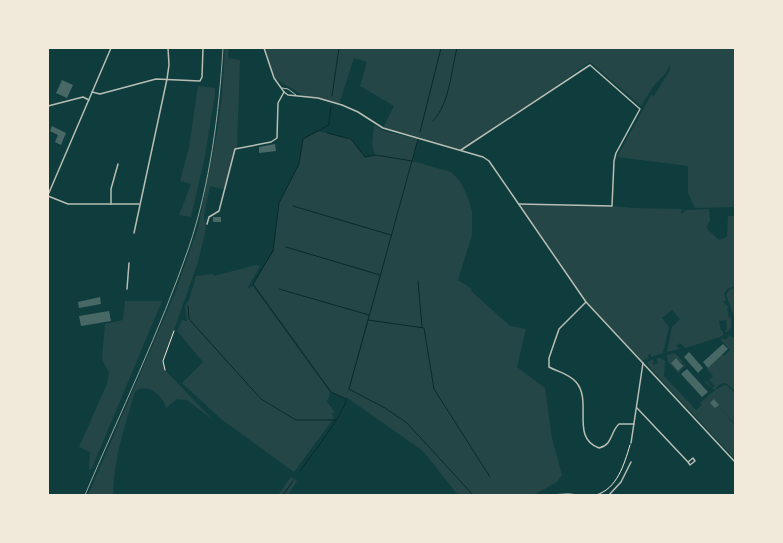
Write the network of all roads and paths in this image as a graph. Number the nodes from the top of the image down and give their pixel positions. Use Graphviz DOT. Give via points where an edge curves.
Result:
graph roads {
  1 [pos="111,48"];
  2 [pos="168,48"];
  3 [pos="204,48"];
  4 [pos="264,48"];
  5 [pos="167,79"];
  6 [pos="280,87"];
  7 [pos="92,92"];
  8 [pos="284,92"];
  9 [pos="297,96"];
  10 [pos="89,100"];
  11 [pos="48,106"];
  12 [pos="461,150"];
  13 [pos="118,164"];
  14 [pos="48,196"];
  15 [pos="111,204"];
  16 [pos="139,204"];
  17 [pos="518,204"];
  18 [pos="207,224"];
  19 [pos="134,233"];
  20 [pos="129,263"];
  21 [pos="127,289"];
  22 [pos="586,302"];
  23 [pos="174,331"];
  24 [pos="643,363"];
  25 [pos="165,370"];
  26 [pos="637,408"];
  27 [pos="634,424"];
  28 [pos="631,443"];
  29 [pos="631,462"];
  30 [pos="688,462"];
  31 [pos="735,462"];
  32 [pos="546,495"];
  33 [pos="582,495"];
  34 [pos="596,495"];
  35 [pos="609,495"];
  1 -- 7 [label="street"];
  2 -- 5 [label="street"];
  3 -- 5 [label="street" via="201,80"];
  4 -- 6 [label="street" via="271,72"];
  5 -- 7 [label="street" via="156,79 100,94"];
  5 -- 16 [label="street"];
  6 -- 8 [label="street"];
  6 -- 9 [label="lane"];
  7 -- 10 [label="street"];
  8 -- 9 [label="street"];
  8 -- 18 [label="street" via="278,103 277,138 271,142 235,149 219,211 209,217"];
  9 -- 12 [label="street" via="318,98 342,105 383,128"];
  10 -- 11 [label="street" via="83,97"];
  10 -- 14 [label="street"];
  12 -- 17 [label="street" via="483,156 489,161"];
  12 -- 17 [label="street" via="590,64 640,109 616,153 612,206"];
  13 -- 15 [label="street" via="111,189"];
  14 -- 15 [label="street" via="68,204"];
  15 -- 16 [label="street"];
  16 -- 19 [label="street"];
  17 -- 22 [label="street"];
  20 -- 21 [label="street"];
  22 -- 24 [label="street"];
  22 -- 27 [label="street" via="559,329 549,358 549,367 569,375 577,382 583,399 585,436 594,446 599,448 608,445 614,429 620,424"];
  23 -- 25 [label="path" via="162,362"];
  24 -- 26 [label="street"];
  24 -- 31 [label="street"];
  26 -- 27 [label="street"];
  26 -- 30 [label="street"];
  27 -- 28 [label="street"];
  28 -- 34 [label="path" via="624,466 611,486"];
  29 -- 35 [label="street" via="621,482"];
  32 -- 33 [label="path"];
}
